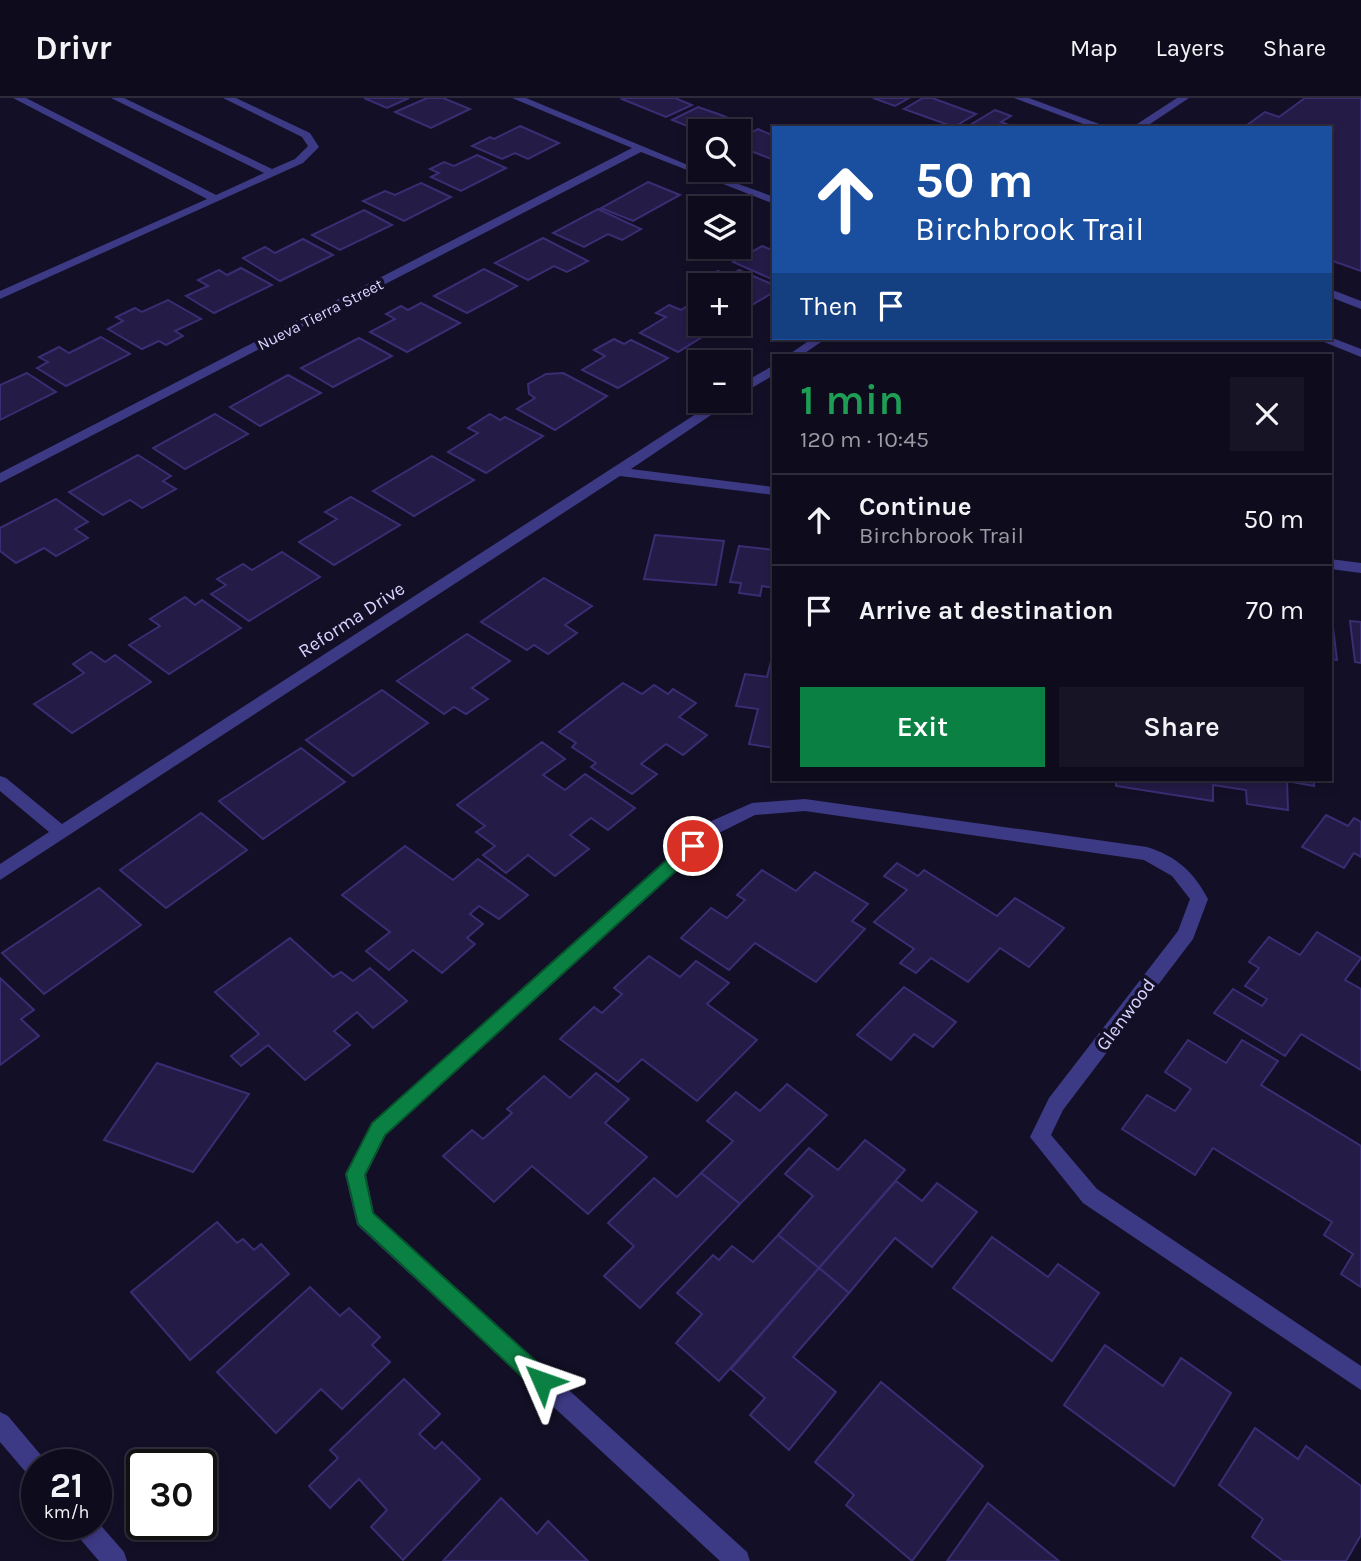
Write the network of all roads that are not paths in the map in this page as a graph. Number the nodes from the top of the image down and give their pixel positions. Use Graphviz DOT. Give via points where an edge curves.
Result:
graph roads {
  1 [pos="18,98"];
  2 [pos="116,98"];
  3 [pos="228,98"];
  4 [pos="517,98"];
  5 [pos="1019,98"];
  6 [pos="1184,98"];
  7 [pos="1099,126"];
  8 [pos="1139,126"];
  9 [pos="640,148"];
  10 [pos="272,173"];
  11 [pos="216,199"];
  12 [pos="772,200"];
  13 [pos="1332,294"];
  14 [pos="0,295"];
  15 [pos="1361,305"];
  16 [pos="818,340"];
  17 [pos="1325,340"];
  18 [pos="1361,353"];
  19 [pos="796,354"];
  20 [pos="772,370"];
  21 [pos="751,384"];
  22 [pos="706,413"];
  23 [pos="617,471"];
  24 [pos="0,479"];
  25 [pos="772,491"];
  26 [pos="1332,564"];
  27 [pos="1361,568"];
  28 [pos="0,782"];
  29 [pos="62,833"];
  30 [pos="0,873"];
  31 [pos="1361,1379"];
  32 [pos="0,1424"];
  33 [pos="21,1449"];
  34 [pos="97,1540"];
  35 [pos="115,1561"];
  36 [pos="738,1561"];
  1 -- 11 [label="street"];
  2 -- 10 [label="street"];
  3 -- 10 [label="street" via="306,135 314,144 299,161"];
  4 -- 9 [label="street"];
  5 -- 7 [label="street"];
  6 -- 8 [label="street"];
  9 -- 12 [label="street"];
  9 -- 24 [label="street, Nueva Tierra Street"];
  10 -- 11 [label="street"];
  11 -- 14 [label="street"];
  13 -- 15 [label="street"];
  16 -- 19 [label="street"];
  17 -- 18 [label="street"];
  20 -- 21 [label="street"];
  22 -- 23 [label="street, Reforma Drive"];
  23 -- 25 [label="street"];
  23 -- 29 [label="street, Reforma Drive"];
  26 -- 27 [label="street"];
  28 -- 29 [label="street"];
  29 -- 30 [label="street, Reforma Drive"];
  31 -- 36 [label="street, Glenwood" via="1090,1196 1040,1137 1056,1104 1186,934 1199,900 1176,867 1147,854 805,805 752,809 713,828 379,1129 355,1174 365,1218"];
  32 -- 33 [label="street"];
  34 -- 35 [label="street"];
}
